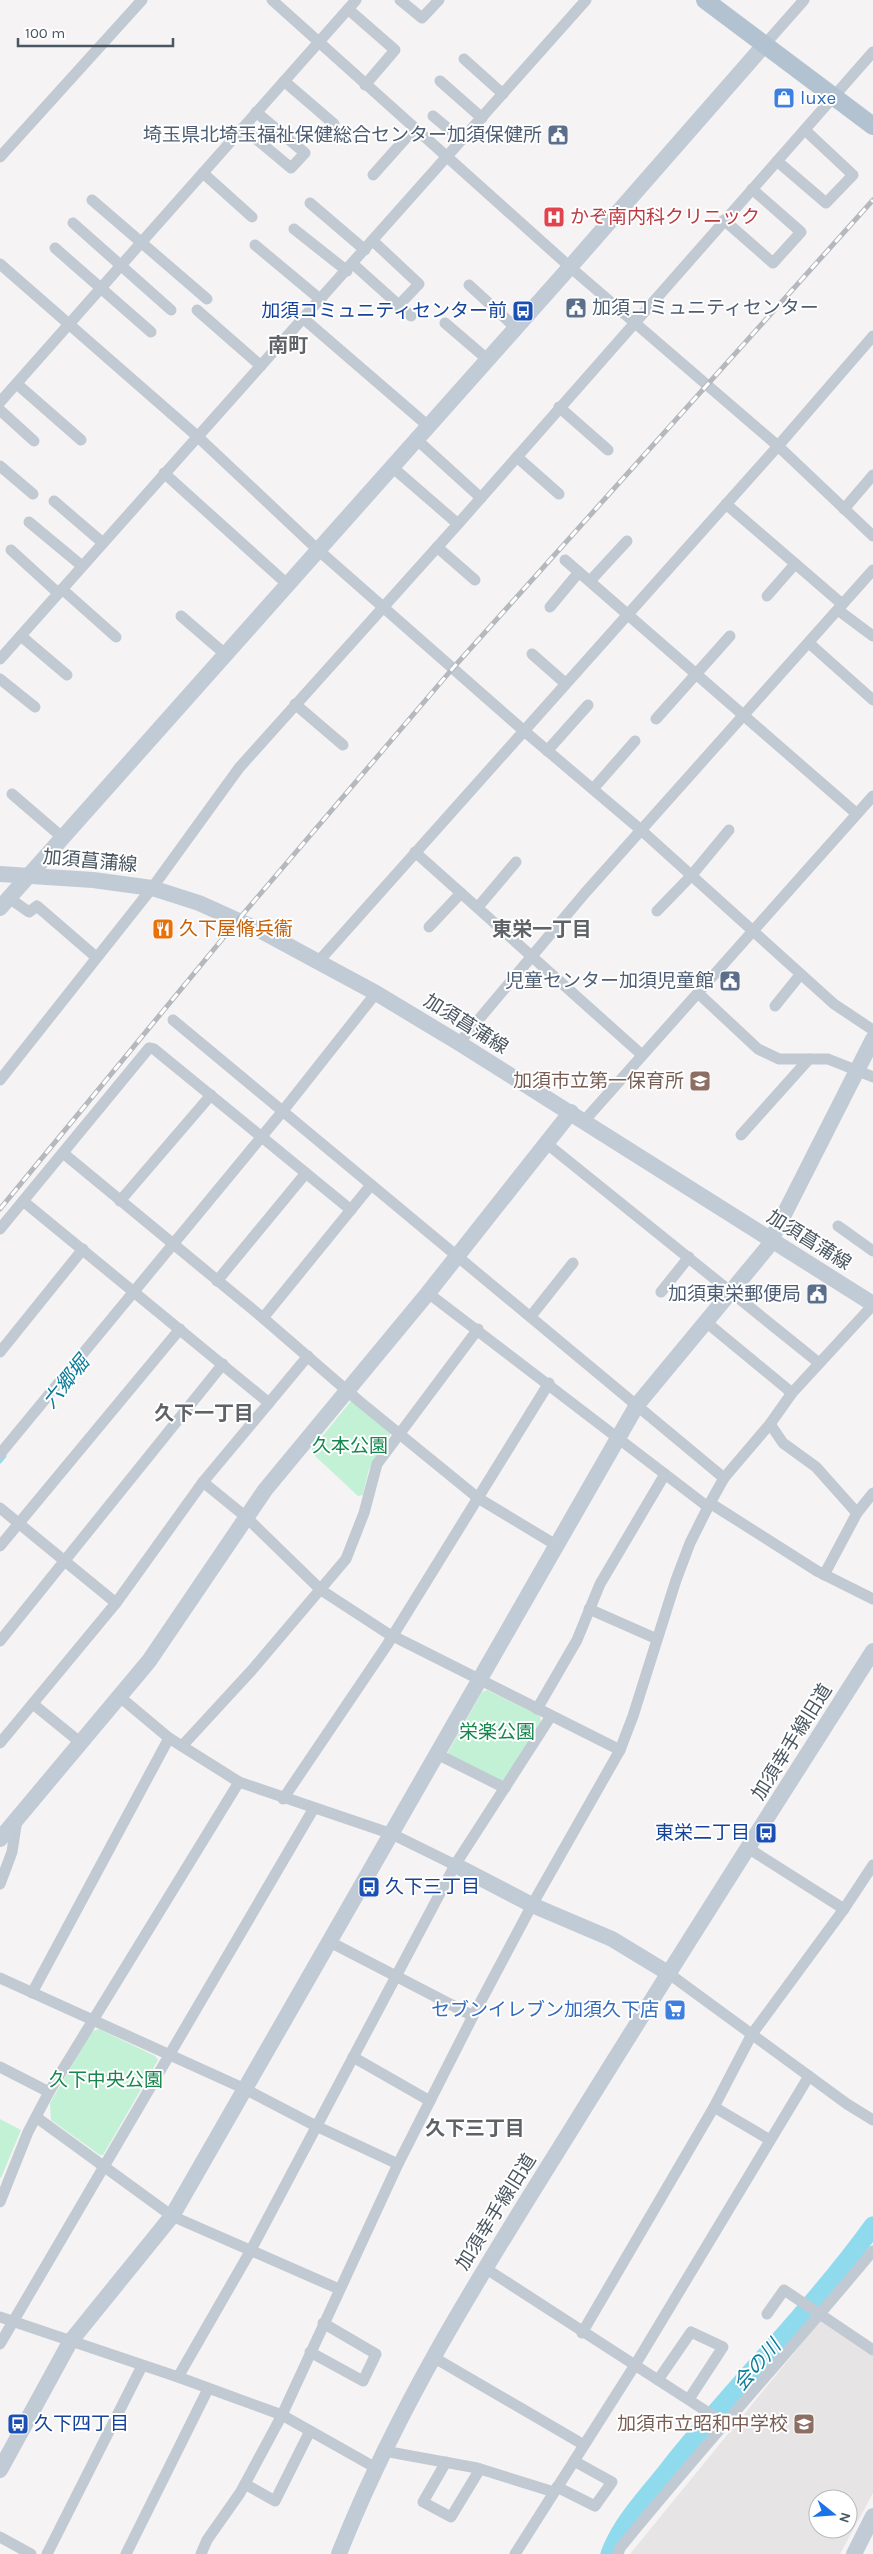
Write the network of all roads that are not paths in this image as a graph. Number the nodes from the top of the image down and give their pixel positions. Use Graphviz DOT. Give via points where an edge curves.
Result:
graph roads {
  1 [pos="142,0"];
  2 [pos="272,0"];
  3 [pos="400,0"];
  4 [pos="438,0"];
  5 [pos="586,0"];
  6 [pos="705,0"];
  7 [pos="804,0"];
  8 [pos="352,3"];
  9 [pos="318,42"];
  10 [pos="766,43"];
  11 [pos="873,52"];
  12 [pos="464,59"];
  13 [pos="284,81"];
  14 [pos="440,81"];
  15 [pos="365,85"];
  16 [pos="503,94"];
  17 [pos="834,96"];
  18 [pos="256,112"];
  19 [pos="433,116"];
  20 [pos="482,118"];
  21 [pos="334,124"];
  22 [pos="873,126"];
  23 [pos="243,128"];
  24 [pos="414,129"];
  25 [pos="805,130"];
  26 [pos="462,140"];
  27 [pos="0,157"];
  28 [pos="446,158"];
  29 [pos="777,161"];
  30 [pos="203,173"];
  31 [pos="373,175"];
  32 [pos="752,189"];
  33 [pos="92,200"];
  34 [pos="310,203"];
  35 [pos="252,217"];
  36 [pos="724,220"];
  37 [pos="73,223"];
  38 [pos="294,229"];
  39 [pos="141,242"];
  40 [pos="255,245"];
  41 [pos="369,245"];
  42 [pos="55,248"];
  43 [pos="0,264"];
  44 [pos="122,265"];
  45 [pos="350,267"];
  46 [pos="570,267"];
  47 [pos="468,286"];
  48 [pos="100,289"];
  49 [pos="207,299"];
  50 [pos="320,300"];
  51 [pos="398,306"];
  52 [pos="171,310"];
  53 [pos="197,310"];
  54 [pos="411,316"];
  55 [pos="304,319"];
  56 [pos="445,322"];
  57 [pos="70,323"];
  58 [pos="634,324"];
  59 [pos="515,327"];
  60 [pos="152,332"];
  61 [pos="873,336"];
  62 [pos="487,359"];
  63 [pos="261,366"];
  64 [pos="16,384"];
  65 [pos="0,402"];
  66 [pos="559,408"];
  67 [pos="0,410"];
  68 [pos="427,425"];
  69 [pos="197,436"];
  70 [pos="416,438"];
  71 [pos="81,440"];
  72 [pos="34,441"];
  73 [pos="778,446"];
  74 [pos="608,450"];
  75 [pos="517,456"];
  76 [pos="0,466"];
  77 [pos="391,466"];
  78 [pos="164,474"];
  79 [pos="873,475"];
  80 [pos="33,494"];
  81 [pos="559,494"];
  82 [pos="481,498"];
  83 [pos="54,501"];
  84 [pos="726,504"];
  85 [pos="844,509"];
  86 [pos="29,522"];
  87 [pos="458,524"];
  88 [pos="873,536"];
  89 [pos="627,541"];
  90 [pos="103,543"];
  91 [pos="437,547"];
  92 [pos="317,549"];
  93 [pos="11,550"];
  94 [pos="565,560"];
  95 [pos="795,564"];
  96 [pos="82,566"];
  97 [pos="873,570"];
  98 [pos="579,572"];
  99 [pos="475,580"];
  100 [pos="590,581"];
  101 [pos="287,584"];
  102 [pos="60,591"];
  103 [pos="767,596"];
  104 [pos="383,606"];
  105 [pos="550,607"];
  106 [pos="840,607"];
  107 [pos="628,612"];
  108 [pos="181,616"];
  109 [pos="21,636"];
  110 [pos="730,636"];
  111 [pos="873,636"];
  112 [pos="116,637"];
  113 [pos="808,643"];
  114 [pos="225,654"];
  115 [pos="532,654"];
  116 [pos="0,659"];
  117 [pos="696,673"];
  118 [pos="67,676"];
  119 [pos="0,679"];
  120 [pos="565,683"];
  121 [pos="873,700"];
  122 [pos="295,704"];
  123 [pos="588,704"];
  124 [pos="35,707"];
  125 [pos="744,715"];
  126 [pos="656,719"];
  127 [pos="523,730"];
  128 [pos="636,741"];
  129 [pos="343,745"];
  130 [pos="547,751"];
  131 [pos="593,789"];
  132 [pos="12,794"];
  133 [pos="873,796"];
  134 [pos="857,814"];
  135 [pos="641,830"];
  136 [pos="729,830"];
  137 [pos="62,837"];
  138 [pos="415,852"];
  139 [pos="516,862"];
  140 [pos="0,874"];
  141 [pos="29,876"];
  142 [pos="691,876"];
  143 [pos="152,888"];
  144 [pos="461,892"];
  145 [pos="4,903"];
  146 [pos="478,907"];
  147 [pos="657,911"];
  148 [pos="429,927"];
  149 [pos="753,933"];
  150 [pos="531,955"];
  151 [pos="96,958"];
  152 [pos="318,962"];
  153 [pos="800,975"];
  154 [pos="376,993"];
  155 [pos="698,993"];
  156 [pos="775,1006"];
  157 [pos="173,1020"];
  158 [pos="873,1030"];
  159 [pos="873,1039"];
  160 [pos="459,1043"];
  161 [pos="642,1055"];
  162 [pos="809,1059"];
  163 [pos="857,1070"];
  164 [pos="873,1077"];
  165 [pos="0,1080"];
  166 [pos="211,1096"];
  167 [pos="282,1112"];
  168 [pos="578,1116"];
  169 [pos="741,1134"];
  170 [pos="261,1136"];
  171 [pos="546,1143"];
  172 [pos="63,1153"];
  173 [pos="306,1173"];
  174 [pos="371,1185"];
  175 [pos="23,1201"];
  176 [pos="120,1201"];
  177 [pos="351,1210"];
  178 [pos="838,1226"];
  179 [pos="0,1229"];
  180 [pos="771,1240"];
  181 [pos="172,1244"];
  182 [pos="83,1250"];
  183 [pos="873,1251"];
  184 [pos="457,1257"];
  185 [pos="689,1257"];
  186 [pos="574,1263"];
  187 [pos="217,1281"];
  188 [pos="134,1292"];
  189 [pos="661,1292"];
  190 [pos="731,1292"];
  191 [pos="428,1293"];
  192 [pos="873,1304"];
  193 [pos="531,1316"];
  194 [pos="263,1318"];
  195 [pos="706,1322"];
  196 [pos="180,1329"];
  197 [pos="478,1329"];
  198 [pos="0,1352"];
  199 [pos="308,1356"];
  200 [pos="819,1363"];
  201 [pos="222,1364"];
  202 [pos="549,1383"];
  203 [pos="347,1390"];
  204 [pos="792,1393"];
  205 [pos="269,1404"];
  206 [pos="637,1405"];
  207 [pos="770,1424"];
  208 [pos="398,1434"];
  209 [pos="617,1438"];
  210 [pos="0,1453"];
  211 [pos="665,1474"];
  212 [pos="724,1478"];
  213 [pos="202,1482"];
  214 [pos="873,1493"];
  215 [pos="478,1498"];
  216 [pos="709,1505"];
  217 [pos="0,1508"];
  218 [pos="857,1513"];
  219 [pos="246,1516"];
  220 [pos="18,1523"];
  221 [pos="0,1546"];
  222 [pos="556,1546"];
  223 [pos="65,1562"];
  224 [pos="824,1575"];
  225 [pos="322,1590"];
  226 [pos="873,1599"];
  227 [pos="116,1604"];
  228 [pos="589,1610"];
  229 [pos="392,1636"];
  230 [pos="657,1639"];
  231 [pos="0,1641"];
  232 [pos="873,1651"];
  233 [pos="480,1680"];
  234 [pos="120,1697"];
  235 [pos="33,1704"];
  236 [pos="537,1709"];
  237 [pos="551,1716"];
  238 [pos="170,1738"];
  239 [pos="0,1743"];
  240 [pos="81,1743"];
  241 [pos="182,1746"];
  242 [pos="620,1750"];
  243 [pos="438,1754"];
  244 [pos="239,1782"];
  245 [pos="505,1788"];
  246 [pos="283,1799"];
  247 [pos="314,1808"];
  248 [pos="17,1818"];
  249 [pos="392,1834"];
  250 [pos="0,1838"];
  251 [pos="748,1848"];
  252 [pos="455,1865"];
  253 [pos="873,1865"];
  254 [pos="0,1884"];
  255 [pos="532,1905"];
  256 [pos="844,1909"];
  257 [pos="330,1942"];
  258 [pos="668,1973"];
  259 [pos="397,1976"];
  260 [pos="0,1978"];
  261 [pos="32,1993"];
  262 [pos="473,2016"];
  263 [pos="93,2022"];
  264 [pos="752,2034"];
  265 [pos="169,2055"];
  266 [pos="353,2057"];
  267 [pos="0,2067"];
  268 [pos="809,2076"];
  269 [pos="245,2089"];
  270 [pos="50,2092"];
  271 [pos="430,2101"];
  272 [pos="714,2107"];
  273 [pos="36,2117"];
  274 [pos="873,2120"];
  275 [pos="316,2126"];
  276 [pos="770,2140"];
  277 [pos="398,2164"];
  278 [pos="104,2165"];
  279 [pos="0,2202"];
  280 [pos="172,2216"];
  281 [pos="250,2250"];
  282 [pos="873,2251"];
  283 [pos="485,2268"];
  284 [pos="339,2289"];
  285 [pos="768,2314"];
  286 [pos="820,2314"];
  287 [pos="0,2317"];
  288 [pos="13,2321"];
  289 [pos="323,2323"];
  290 [pos="582,2333"];
  291 [pos="70,2342"];
  292 [pos="0,2344"];
  293 [pos="873,2350"];
  294 [pos="310,2352"];
  295 [pos="433,2357"];
  296 [pos="635,2365"];
  297 [pos="142,2366"];
  298 [pos="178,2377"];
  299 [pos="658,2380"];
  300 [pos="208,2389"];
  301 [pos="689,2399"];
  302 [pos="282,2416"];
  303 [pos="726,2424"];
  304 [pos="310,2431"];
  305 [pos="584,2445"];
  306 [pos="384,2451"];
  307 [pos="574,2461"];
  308 [pos="446,2462"];
  309 [pos="376,2468"];
  310 [pos="480,2468"];
  311 [pos="0,2470"];
  312 [pos="245,2484"];
  313 [pos="556,2490"];
  314 [pos="873,2516"];
  315 [pos="0,2537"];
  316 [pos="31,2554"];
  317 [pos="47,2554"];
  318 [pos="126,2554"];
  319 [pos="200,2554"];
  320 [pos="339,2554"];
  321 [pos="515,2554"];
  322 [pos="618,2554"];
  323 [pos="854,2554"];
  1 -- 27 [label="street"];
  2 -- 9 [label="street"];
  3 -- 4 [label="street" via="422,18"];
  5 -- 16 [label="street"];
  6 -- 10 [label="main road"];
  7 -- 10 [label="street"];
  8 -- 9 [label="street"];
  8 -- 15 [label="street" via="395,50"];
  9 -- 13 [label="street"];
  9 -- 15 [label="street"];
  10 -- 17 [label="main road"];
  10 -- 46 [label="street"];
  11 -- 17 [label="street"];
  12 -- 16 [label="street"];
  13 -- 18 [label="street"];
  13 -- 21 [label="street"];
  14 -- 20 [label="street"];
  15 -- 24 [label="street"];
  16 -- 20 [label="street"];
  17 -- 22 [label="main road"];
  17 -- 25 [label="street"];
  18 -- 23 [label="street"];
  18 -- 23 [label="street" via="306,153 291,168"];
  19 -- 26 [label="street"];
  20 -- 26 [label="street"];
  23 -- 30 [label="street"];
  24 -- 28 [label="street"];
  24 -- 31 [label="street"];
  25 -- 29 [label="street"];
  25 -- 29 [label="street" via="853,175 826,203"];
  26 -- 28 [label="street"];
  28 -- 41 [label="street"];
  28 -- 46 [label="street"];
  29 -- 32 [label="street"];
  30 -- 35 [label="street"];
  30 -- 39 [label="street"];
  32 -- 36 [label="street"];
  32 -- 36 [label="street" via="801,232 773,263"];
  33 -- 39 [label="street"];
  34 -- 41 [label="street"];
  36 -- 58 [label="street"];
  37 -- 44 [label="street"];
  38 -- 45 [label="street"];
  39 -- 44 [label="street"];
  39 -- 49 [label="street"];
  40 -- 50 [label="street"];
  41 -- 45 [label="street"];
  41 -- 51 [label="street" via="419,284"];
  42 -- 48 [label="street"];
  43 -- 57 [label="street"];
  44 -- 48 [label="street"];
  44 -- 52 [label="street"];
  45 -- 50 [label="street"];
  45 -- 51 [label="street"];
  46 -- 58 [label="street"];
  46 -- 59 [label="street"];
  47 -- 59 [label="street"];
  48 -- 57 [label="street"];
  48 -- 60 [label="street"];
  50 -- 55 [label="street"];
  51 -- 54 [label="street"];
  53 -- 63 [label="street"];
  55 -- 63 [label="street"];
  55 -- 68 [label="street"];
  56 -- 62 [label="street"];
  57 -- 64 [label="street"];
  57 -- 69 [label="street"];
  58 -- 66 [label="street"];
  58 -- 73 [label="street"];
  59 -- 62 [label="street"];
  61 -- 73 [label="street"];
  62 -- 68 [label="street"];
  63 -- 69 [label="street"];
  64 -- 65 [label="street"];
  64 -- 71 [label="street"];
  66 -- 74 [label="street"];
  66 -- 75 [label="street"];
  67 -- 72 [label="street"];
  68 -- 70 [label="street"];
  69 -- 78 [label="street"];
  69 -- 92 [label="street"];
  70 -- 77 [label="street"];
  70 -- 82 [label="street"];
  73 -- 84 [label="street"];
  73 -- 85 [label="street"];
  75 -- 81 [label="street"];
  75 -- 82 [label="street"];
  76 -- 80 [label="street"];
  77 -- 87 [label="street"];
  77 -- 92 [label="street"];
  78 -- 90 [label="street"];
  78 -- 101 [label="street"];
  79 -- 85 [label="street"];
  82 -- 87 [label="street"];
  83 -- 90 [label="street"];
  84 -- 95 [label="street"];
  84 -- 107 [label="street"];
  85 -- 88 [label="street"];
  86 -- 96 [label="street"];
  87 -- 91 [label="street"];
  89 -- 100 [label="street"];
  90 -- 96 [label="street"];
  91 -- 99 [label="street"];
  91 -- 104 [label="street"];
  92 -- 101 [label="street"];
  92 -- 104 [label="street"];
  93 -- 102 [label="street"];
  94 -- 98 [label="street"];
  95 -- 103 [label="street"];
  95 -- 106 [label="street"];
  96 -- 102 [label="street"];
  97 -- 106 [label="street"];
  98 -- 100 [label="street"];
  98 -- 105 [label="street"];
  100 -- 107 [label="street"];
  101 -- 114 [label="street"];
  102 -- 109 [label="street"];
  102 -- 112 [label="street"];
  104 -- 122 [label="street"];
  104 -- 127 [label="street"];
  106 -- 111 [label="street"];
  106 -- 113 [label="street"];
  107 -- 117 [label="street"];
  107 -- 120 [label="street"];
  108 -- 114 [label="street"];
  109 -- 116 [label="street"];
  109 -- 118 [label="street"];
  110 -- 117 [label="street"];
  113 -- 121 [label="street"];
  113 -- 125 [label="street"];
  114 -- 137 [label="street"];
  115 -- 120 [label="street"];
  117 -- 125 [label="street"];
  117 -- 126 [label="street"];
  119 -- 124 [label="street"];
  120 -- 127 [label="street"];
  122 -- 129 [label="street"];
  122 -- 143 [label="street" via="238,768"];
  123 -- 130 [label="street"];
  125 -- 134 [label="street"];
  125 -- 135 [label="street"];
  127 -- 130 [label="street"];
  127 -- 138 [label="street"];
  128 -- 131 [label="street"];
  130 -- 131 [label="street"];
  131 -- 135 [label="street"];
  132 -- 137 [label="street"];
  133 -- 134 [label="street"];
  134 -- 149 [label="street"];
  135 -- 142 [label="street"];
  135 -- 150 [label="street"];
  136 -- 142 [label="street"];
  137 -- 141 [label="street"];
  138 -- 144 [label="street"];
  138 -- 152 [label="street"];
  139 -- 146 [label="street"];
  140 -- 141 [label="street, 加須菖蒲線"];
  141 -- 143 [label="street, 加須菖蒲線"];
  141 -- 145 [label="street"];
  142 -- 147 [label="street"];
  142 -- 149 [label="street"];
  143 -- 151 [label="street"];
  143 -- 152 [label="street, 加須菖蒲線" via="231,917"];
  144 -- 146 [label="street"];
  144 -- 148 [label="street"];
  145 -- 151 [label="street" via="28,912 37,906"];
  146 -- 150 [label="street"];
  149 -- 153 [label="street"];
  149 -- 155 [label="street"];
  150 -- 160 [label="street"];
  150 -- 161 [label="street"];
  151 -- 165 [label="street"];
  152 -- 154 [label="street, 加須菖蒲線"];
  153 -- 156 [label="street"];
  153 -- 158 [label="street" via="834,1004"];
  154 -- 160 [label="street, 加須菖蒲線"];
  154 -- 167 [label="street"];
  155 -- 161 [label="street"];
  155 -- 162 [label="street" via="758,1049 779,1059"];
  157 -- 167 [label="street"];
  159 -- 163 [label="street"];
  160 -- 168 [label="street, 加須菖蒲線"];
  161 -- 168 [label="street"];
  162 -- 163 [label="street" via="828,1059"];
  162 -- 169 [label="street"];
  163 -- 164 [label="street"];
  163 -- 180 [label="street"];
  166 -- 170 [label="street"];
  166 -- 172 [label="street" via="149,1048"];
  166 -- 176 [label="street"];
  167 -- 170 [label="street"];
  167 -- 174 [label="street"];
  168 -- 171 [label="street"];
  168 -- 180 [label="street, 加須菖蒲線"];
  170 -- 173 [label="street"];
  170 -- 181 [label="street"];
  171 -- 184 [label="street"];
  171 -- 185 [label="street"];
  172 -- 175 [label="street"];
  172 -- 176 [label="street"];
  173 -- 177 [label="street"];
  173 -- 187 [label="street"];
  174 -- 177 [label="street"];
  174 -- 184 [label="street"];
  175 -- 179 [label="street"];
  175 -- 182 [label="street"];
  176 -- 181 [label="street"];
  177 -- 194 [label="street"];
  178 -- 183 [label="street"];
  180 -- 190 [label="street"];
  180 -- 192 [label="street, 加須菖蒲線"];
  181 -- 187 [label="street"];
  181 -- 188 [label="street"];
  182 -- 188 [label="street"];
  182 -- 198 [label="street"];
  184 -- 191 [label="street"];
  184 -- 193 [label="street"];
  185 -- 189 [label="street"];
  185 -- 190 [label="street"];
  186 -- 193 [label="street"];
  187 -- 194 [label="street"];
  188 -- 196 [label="street"];
  188 -- 210 [label="street"];
  190 -- 195 [label="street"];
  190 -- 200 [label="street"];
  191 -- 197 [label="street"];
  191 -- 203 [label="street"];
  192 -- 200 [label="street"];
  193 -- 206 [label="street"];
  194 -- 199 [label="street"];
  195 -- 204 [label="street"];
  195 -- 206 [label="street"];
  196 -- 201 [label="street"];
  196 -- 220 [label="street"];
  197 -- 202 [label="street"];
  197 -- 208 [label="street"];
  199 -- 203 [label="street"];
  199 -- 205 [label="street"];
  200 -- 204 [label="street"];
  201 -- 205 [label="street"];
  201 -- 223 [label="street"];
  202 -- 209 [label="street"];
  202 -- 215 [label="street"];
  203 -- 208 [label="street"];
  203 -- 219 [label="street"];
  204 -- 207 [label="street"];
  205 -- 213 [label="street"];
  206 -- 209 [label="street"];
  206 -- 212 [label="street"];
  207 -- 212 [label="street"];
  207 -- 218 [label="street" via="783,1443 816,1467"];
  208 -- 215 [label="street"];
  208 -- 225 [label="street" via="374,1470 350,1552"];
  209 -- 211 [label="street"];
  209 -- 222 [label="street"];
  211 -- 216 [label="street"];
  211 -- 228 [label="street" via="600,1584"];
  212 -- 216 [label="street"];
  213 -- 219 [label="street"];
  213 -- 227 [label="street"];
  214 -- 218 [label="street"];
  215 -- 222 [label="street"];
  215 -- 229 [label="street"];
  216 -- 224 [label="street"];
  216 -- 230 [label="street" via="690,1543"];
  217 -- 220 [label="street"];
  218 -- 224 [label="street"];
  219 -- 225 [label="street"];
  219 -- 234 [label="street" via="173,1627"];
  220 -- 221 [label="street"];
  220 -- 223 [label="street"];
  222 -- 233 [label="street"];
  223 -- 227 [label="street"];
  223 -- 231 [label="street"];
  224 -- 226 [label="street"];
  225 -- 229 [label="street"];
  225 -- 241 [label="street"];
  227 -- 235 [label="street"];
  228 -- 230 [label="street"];
  228 -- 236 [label="street" via="577,1640"];
  229 -- 233 [label="street"];
  229 -- 246 [label="street"];
  230 -- 242 [label="street"];
  232 -- 251 [label="street, 加須幸手線旧道"];
  233 -- 236 [label="street"];
  233 -- 243 [label="street"];
  234 -- 238 [label="street"];
  234 -- 240 [label="street"];
  235 -- 239 [label="street"];
  235 -- 240 [label="street"];
  236 -- 237 [label="street"];
  237 -- 242 [label="street"];
  237 -- 245 [label="street"];
  238 -- 241 [label="street"];
  238 -- 261 [label="street"];
  240 -- 248 [label="street"];
  241 -- 244 [label="street"];
  242 -- 255 [label="street"];
  243 -- 245 [label="street"];
  243 -- 249 [label="street"];
  244 -- 246 [label="street"];
  244 -- 263 [label="street"];
  245 -- 252 [label="street"];
  246 -- 247 [label="street"];
  247 -- 249 [label="street"];
  247 -- 265 [label="street"];
  248 -- 250 [label="street"];
  248 -- 254 [label="street" via="12,1852"];
  249 -- 252 [label="street"];
  249 -- 257 [label="street"];
  251 -- 256 [label="street"];
  251 -- 258 [label="street, 加須幸手線旧道"];
  252 -- 255 [label="street"];
  252 -- 259 [label="street"];
  253 -- 256 [label="street"];
  255 -- 258 [label="street" via="612,1939"];
  255 -- 262 [label="street"];
  256 -- 264 [label="street"];
  257 -- 259 [label="street"];
  257 -- 269 [label="street"];
  258 -- 264 [label="street"];
  258 -- 283 [label="street, 加須幸手線旧道"];
  259 -- 262 [label="street"];
  259 -- 266 [label="street"];
  260 -- 261 [label="street"];
  261 -- 263 [label="street"];
  262 -- 271 [label="street"];
  263 -- 265 [label="street"];
  263 -- 270 [label="street"];
  264 -- 268 [label="street"];
  264 -- 272 [label="street"];
  265 -- 269 [label="street"];
  265 -- 278 [label="street"];
  266 -- 271 [label="street"];
  266 -- 275 [label="street"];
  267 -- 270 [label="street"];
  268 -- 274 [label="street"];
  268 -- 276 [label="street"];
  269 -- 275 [label="street"];
  269 -- 280 [label="street"];
  270 -- 273 [label="street"];
  271 -- 277 [label="street"];
  272 -- 276 [label="street"];
  272 -- 290 [label="street"];
  273 -- 278 [label="street"];
  273 -- 279 [label="street"];
  275 -- 277 [label="street"];
  275 -- 281 [label="street"];
  276 -- 296 [label="street"];
  277 -- 284 [label="street"];
  278 -- 280 [label="street"];
  278 -- 288 [label="street"];
  280 -- 281 [label="street"];
  280 -- 291 [label="street"];
  281 -- 284 [label="street"];
  281 -- 298 [label="street"];
  282 -- 286 [label="street"];
  283 -- 290 [label="street"];
  283 -- 295 [label="street, 加須幸手線旧道"];
  284 -- 289 [label="street"];
  285 -- 286 [label="street" via="784,2290"];
  286 -- 293 [label="street"];
  286 -- 303 [label="street"];
  287 -- 288 [label="street"];
  288 -- 291 [label="street"];
  288 -- 292 [label="street"];
  289 -- 294 [label="street"];
  289 -- 294 [label="street" via="376,2354 363,2381"];
  290 -- 296 [label="street"];
  291 -- 297 [label="street"];
  291 -- 311 [label="street"];
  294 -- 302 [label="street"];
  295 -- 305 [label="street"];
  295 -- 306 [label="street, 加須幸手線旧道"];
  296 -- 299 [label="street"];
  296 -- 305 [label="street"];
  297 -- 298 [label="street"];
  297 -- 317 [label="street"];
  298 -- 300 [label="street"];
  299 -- 301 [label="street"];
  299 -- 301 [label="street" via="691,2332 723,2347"];
  300 -- 302 [label="street"];
  300 -- 318 [label="street"];
  301 -- 303 [label="street"];
  302 -- 304 [label="street"];
  302 -- 312 [label="street"];
  303 -- 322 [label="street" via="672,2484"];
  304 -- 309 [label="street"];
  304 -- 312 [label="street" via="276,2501"];
  305 -- 307 [label="street"];
  306 -- 308 [label="street"];
  306 -- 309 [label="street, 加須幸手線旧道"];
  307 -- 313 [label="street"];
  307 -- 313 [label="street" via="612,2482 595,2506"];
  308 -- 310 [label="street"];
  308 -- 310 [label="street" via="424,2502 451,2517"];
  309 -- 320 [label="street, 加須幸手線旧道"];
  310 -- 313 [label="street"];
  312 -- 319 [label="street"];
  313 -- 321 [label="street"];
  314 -- 323 [label="street"];
  315 -- 316 [label="street"];
}
